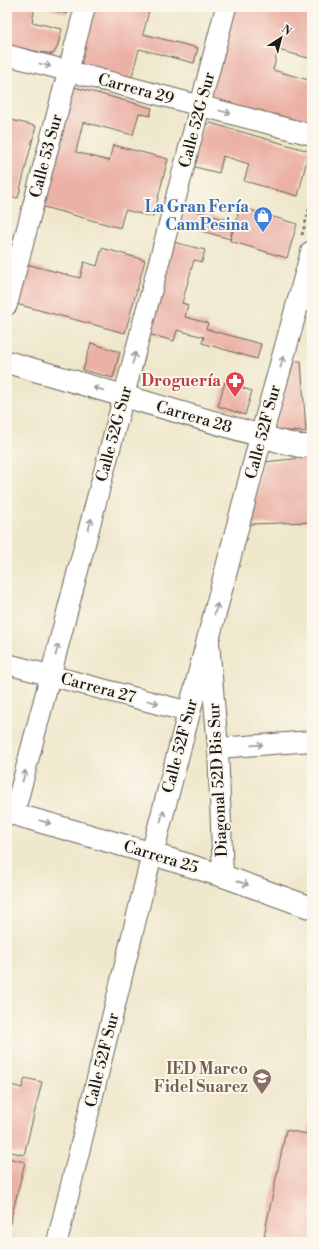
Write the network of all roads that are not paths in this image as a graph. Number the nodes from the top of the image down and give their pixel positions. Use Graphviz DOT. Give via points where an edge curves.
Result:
graph roads {
  1 [pos="85,7"];
  2 [pos="226,7"];
  3 [pos="7,55"];
  4 [pos="68,71"];
  5 [pos="200,106"];
  6 [pos="312,135"];
  7 [pos="311,262"];
  8 [pos="7,305"];
  9 [pos="7,362"];
  10 [pos="124,396"];
  11 [pos="261,436"];
  12 [pos="312,446"];
  13 [pos="209,636"];
  14 [pos="7,664"];
  15 [pos="51,676"];
  16 [pos="189,712"];
  17 [pos="312,741"];
  18 [pos="218,748"];
  19 [pos="11,813"];
  20 [pos="152,854"];
  21 [pos="223,876"];
  22 [pos="312,908"];
  23 [pos="57,1242"];
  1 -- 4 [label="street, Calle 53 Sur"];
  2 -- 5 [label="street, Calle 52G Sur"];
  3 -- 4 [label="street, Carrera 29, one-way"];
  4 -- 5 [label="street, Carrera 29"];
  4 -- 8 [label="street, Calle 53 Sur"];
  5 -- 6 [label="street, Carrera 29, one-way"];
  10 -- 5 [label="street, Calle 52G Sur, one-way"];
  11 -- 7 [label="street, Calle 52F Sur, one-way"];
  10 -- 9 [label="street, Carrera 28, one-way"];
  10 -- 11 [label="street, Carrera 28"];
  15 -- 10 [label="street, Calle 52G Sur, one-way"];
  11 -- 12 [label="street, Carrera 28" via="300,446"];
  13 -- 11 [label="street, Calle 52F Sur, one-way"];
  13 -- 16 [label="street, Calle 52F Sur"];
  13 -- 18 [label="street, Diagonal 52D Bis Sur"];
  14 -- 15 [label="street, Carrera 27"];
  15 -- 16 [label="street, Carrera 27, one-way"];
  19 -- 15 [label="street, Calle 52G Sur, one-way"];
  20 -- 16 [label="street, Calle 52F Sur, one-way"];
  18 -- 17 [label="street, one-way"];
  18 -- 21 [label="street, Diagonal 52D Bis Sur"];
  19 -- 20 [label="street, Carrera 25, one-way"];
  20 -- 21 [label="street, Carrera 25"];
  20 -- 23 [label="street, Calle 52F Sur"];
  21 -- 22 [label="street, Carrera 25, one-way"];
}
